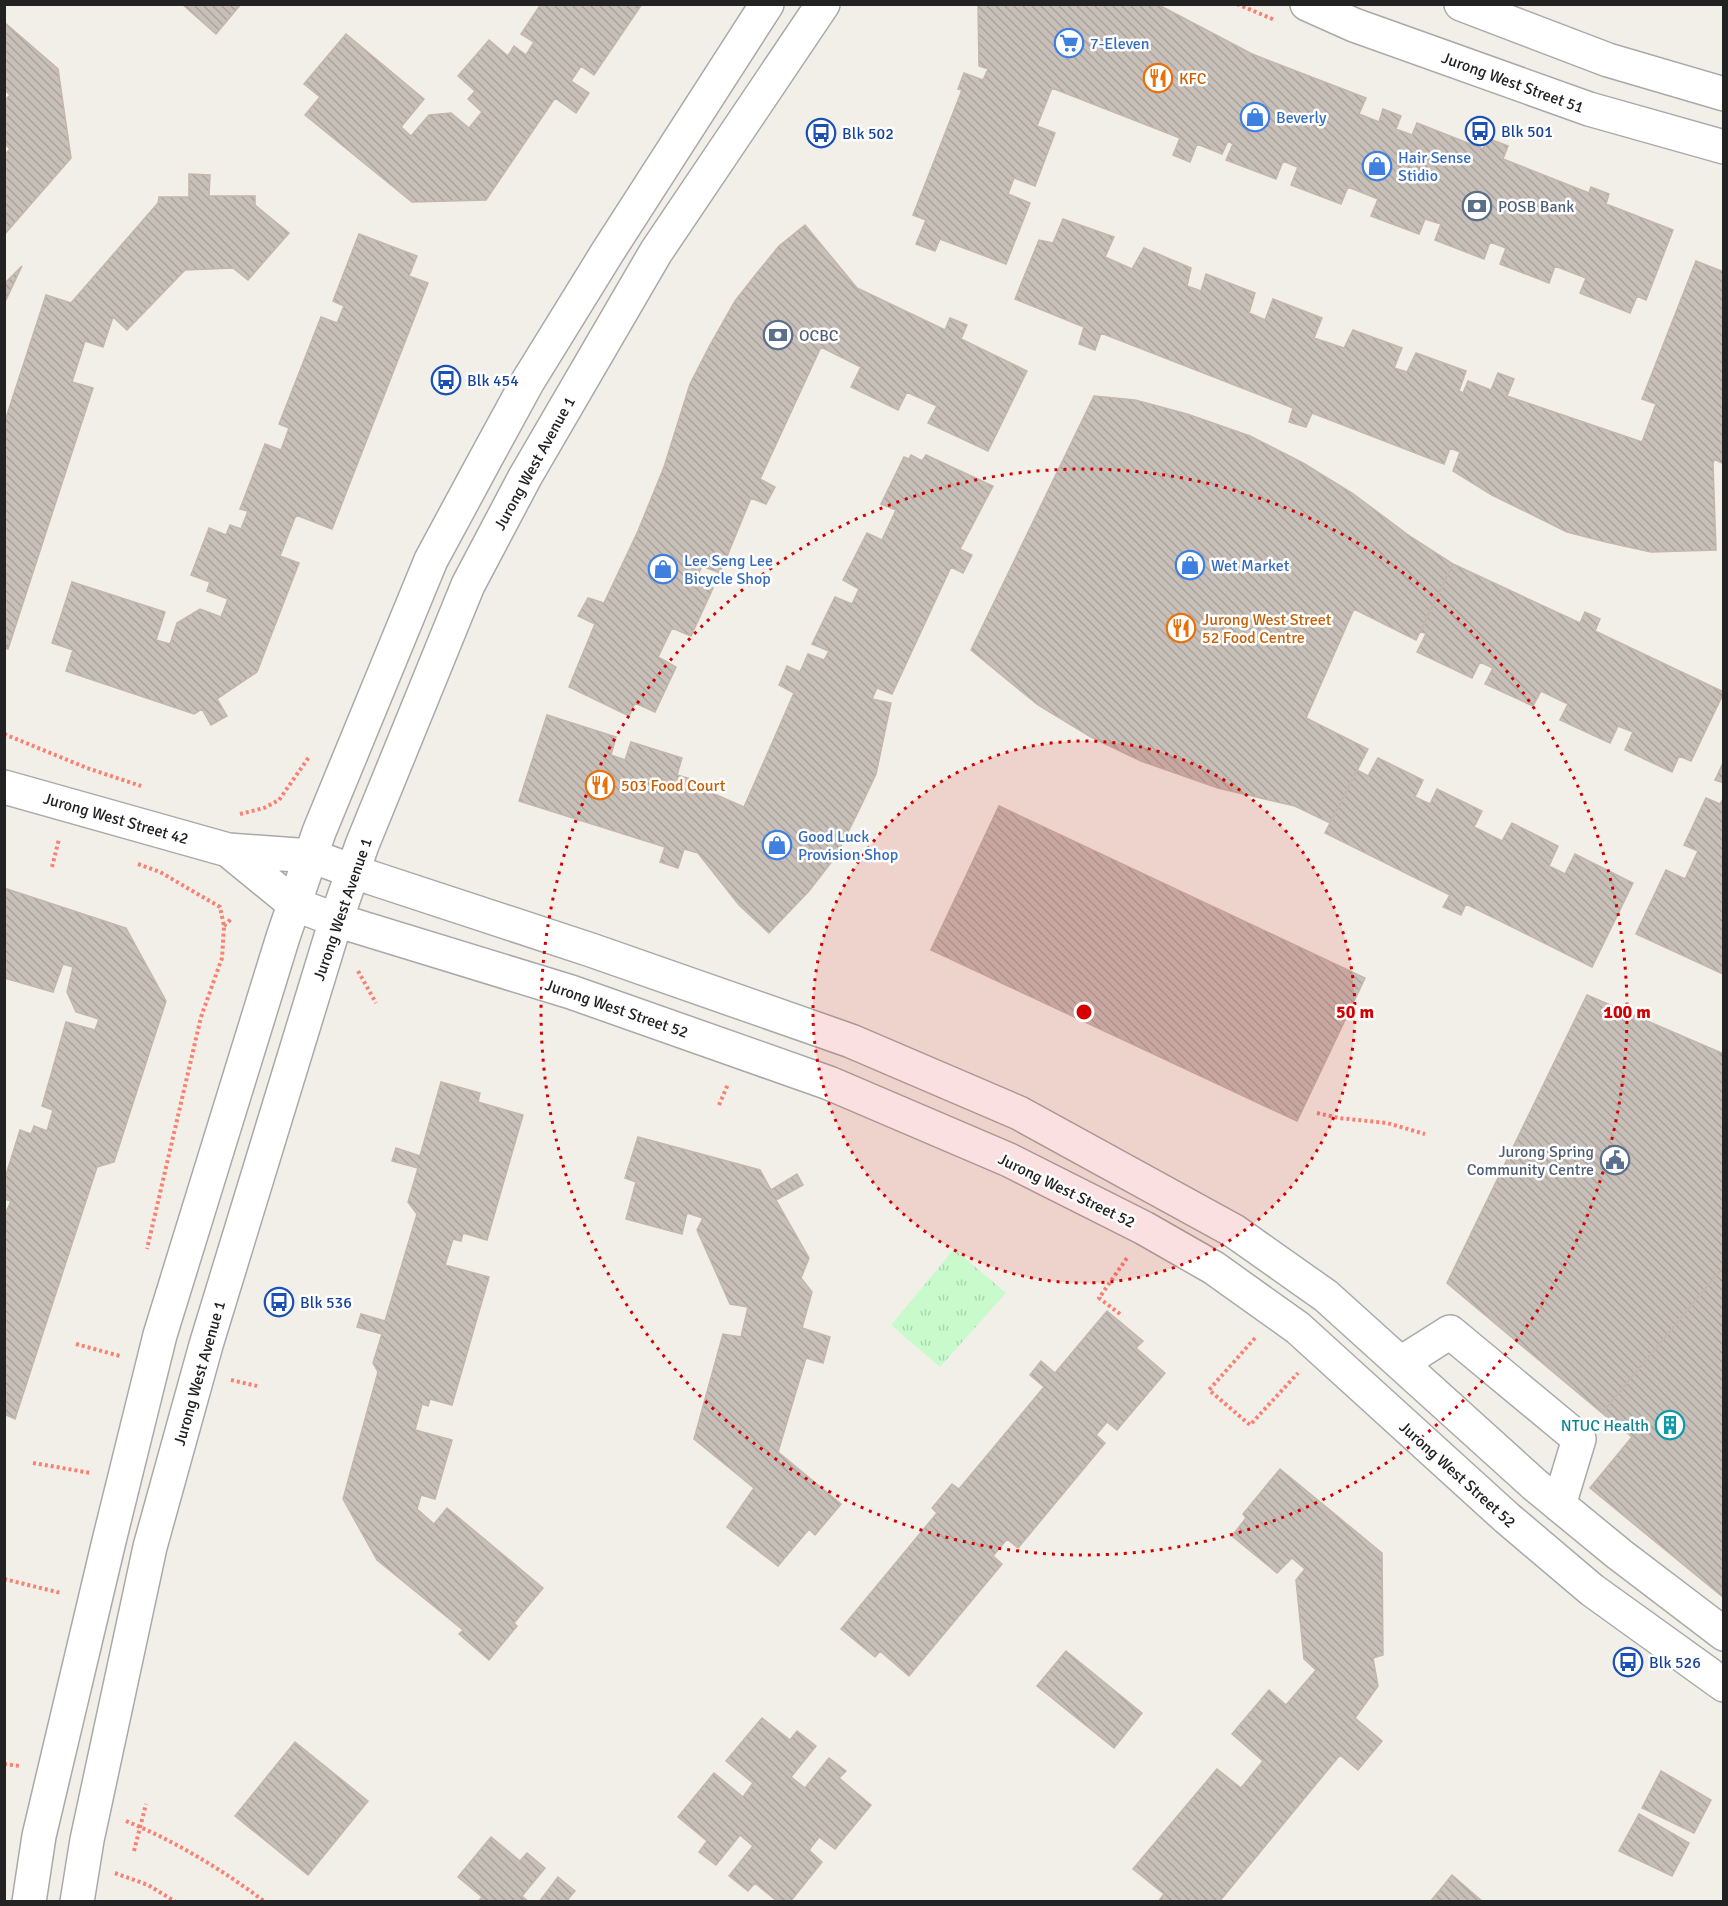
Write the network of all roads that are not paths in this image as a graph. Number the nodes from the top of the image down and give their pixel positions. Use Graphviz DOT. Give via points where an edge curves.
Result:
graph roads {
  1 [pos="767,4"];
  2 [pos="823,4"];
  3 [pos="1307,4"];
  4 [pos="1461,4"];
  5 [pos="1358,15"];
  6 [pos="1724,94"];
  7 [pos="1724,147"];
  8 [pos="4,787"];
  9 [pos="228,850"];
  10 [pos="311,856"];
  11 [pos="352,871"];
  12 [pos="294,904"];
  13 [pos="336,920"];
  14 [pos="1401,1363"];
  15 [pos="1559,1505"];
  16 [pos="1724,1634"];
  17 [pos="1724,1685"];
  18 [pos="29,1902"];
  19 [pos="77,1902"];
  1 -- 10 [label="street" via="528,381 431,560"];
  2 -- 11 [label="street, Jurong West Avenue 1" via="656,252 514,497 468,585"];
  3 -- 5 [label="street, Jurong West Street 51"];
  4 -- 6 [label="street" via="1608,60"];
  5 -- 7 [label="street, Jurong West Street 51" via="1588,109"];
  8 -- 9 [label="street, Jurong West Street 42"];
  9 -- 10 [label="street, Jurong West Street 42"];
  9 -- 12 [label="street, Jurong West Street 42"];
  10 -- 11 [label="street"];
  10 -- 12 [label="street"];
  11 -- 13 [label="street, Jurong West Avenue 1"];
  11 -- 14 [label="street" via="851,1041 1019,1113 1234,1231 1326,1296"];
  12 -- 13 [label="street, Jurong West Street 52"];
  12 -- 18 [label="street" via="160,1335 39,1836"];
  13 -- 17 [label="street, Jurong West Street 52" via="572,992 829,1083 1009,1160 1144,1228 1214,1268 1298,1328 1583,1583"];
  13 -- 19 [label="street, Jurong West Avenue 1" via="206,1345 153,1536"];
  14 -- 15 [label="street"];
  14 -- 15 [label="street" via="1450,1332 1579,1439"];
  15 -- 16 [label="street"];
}
